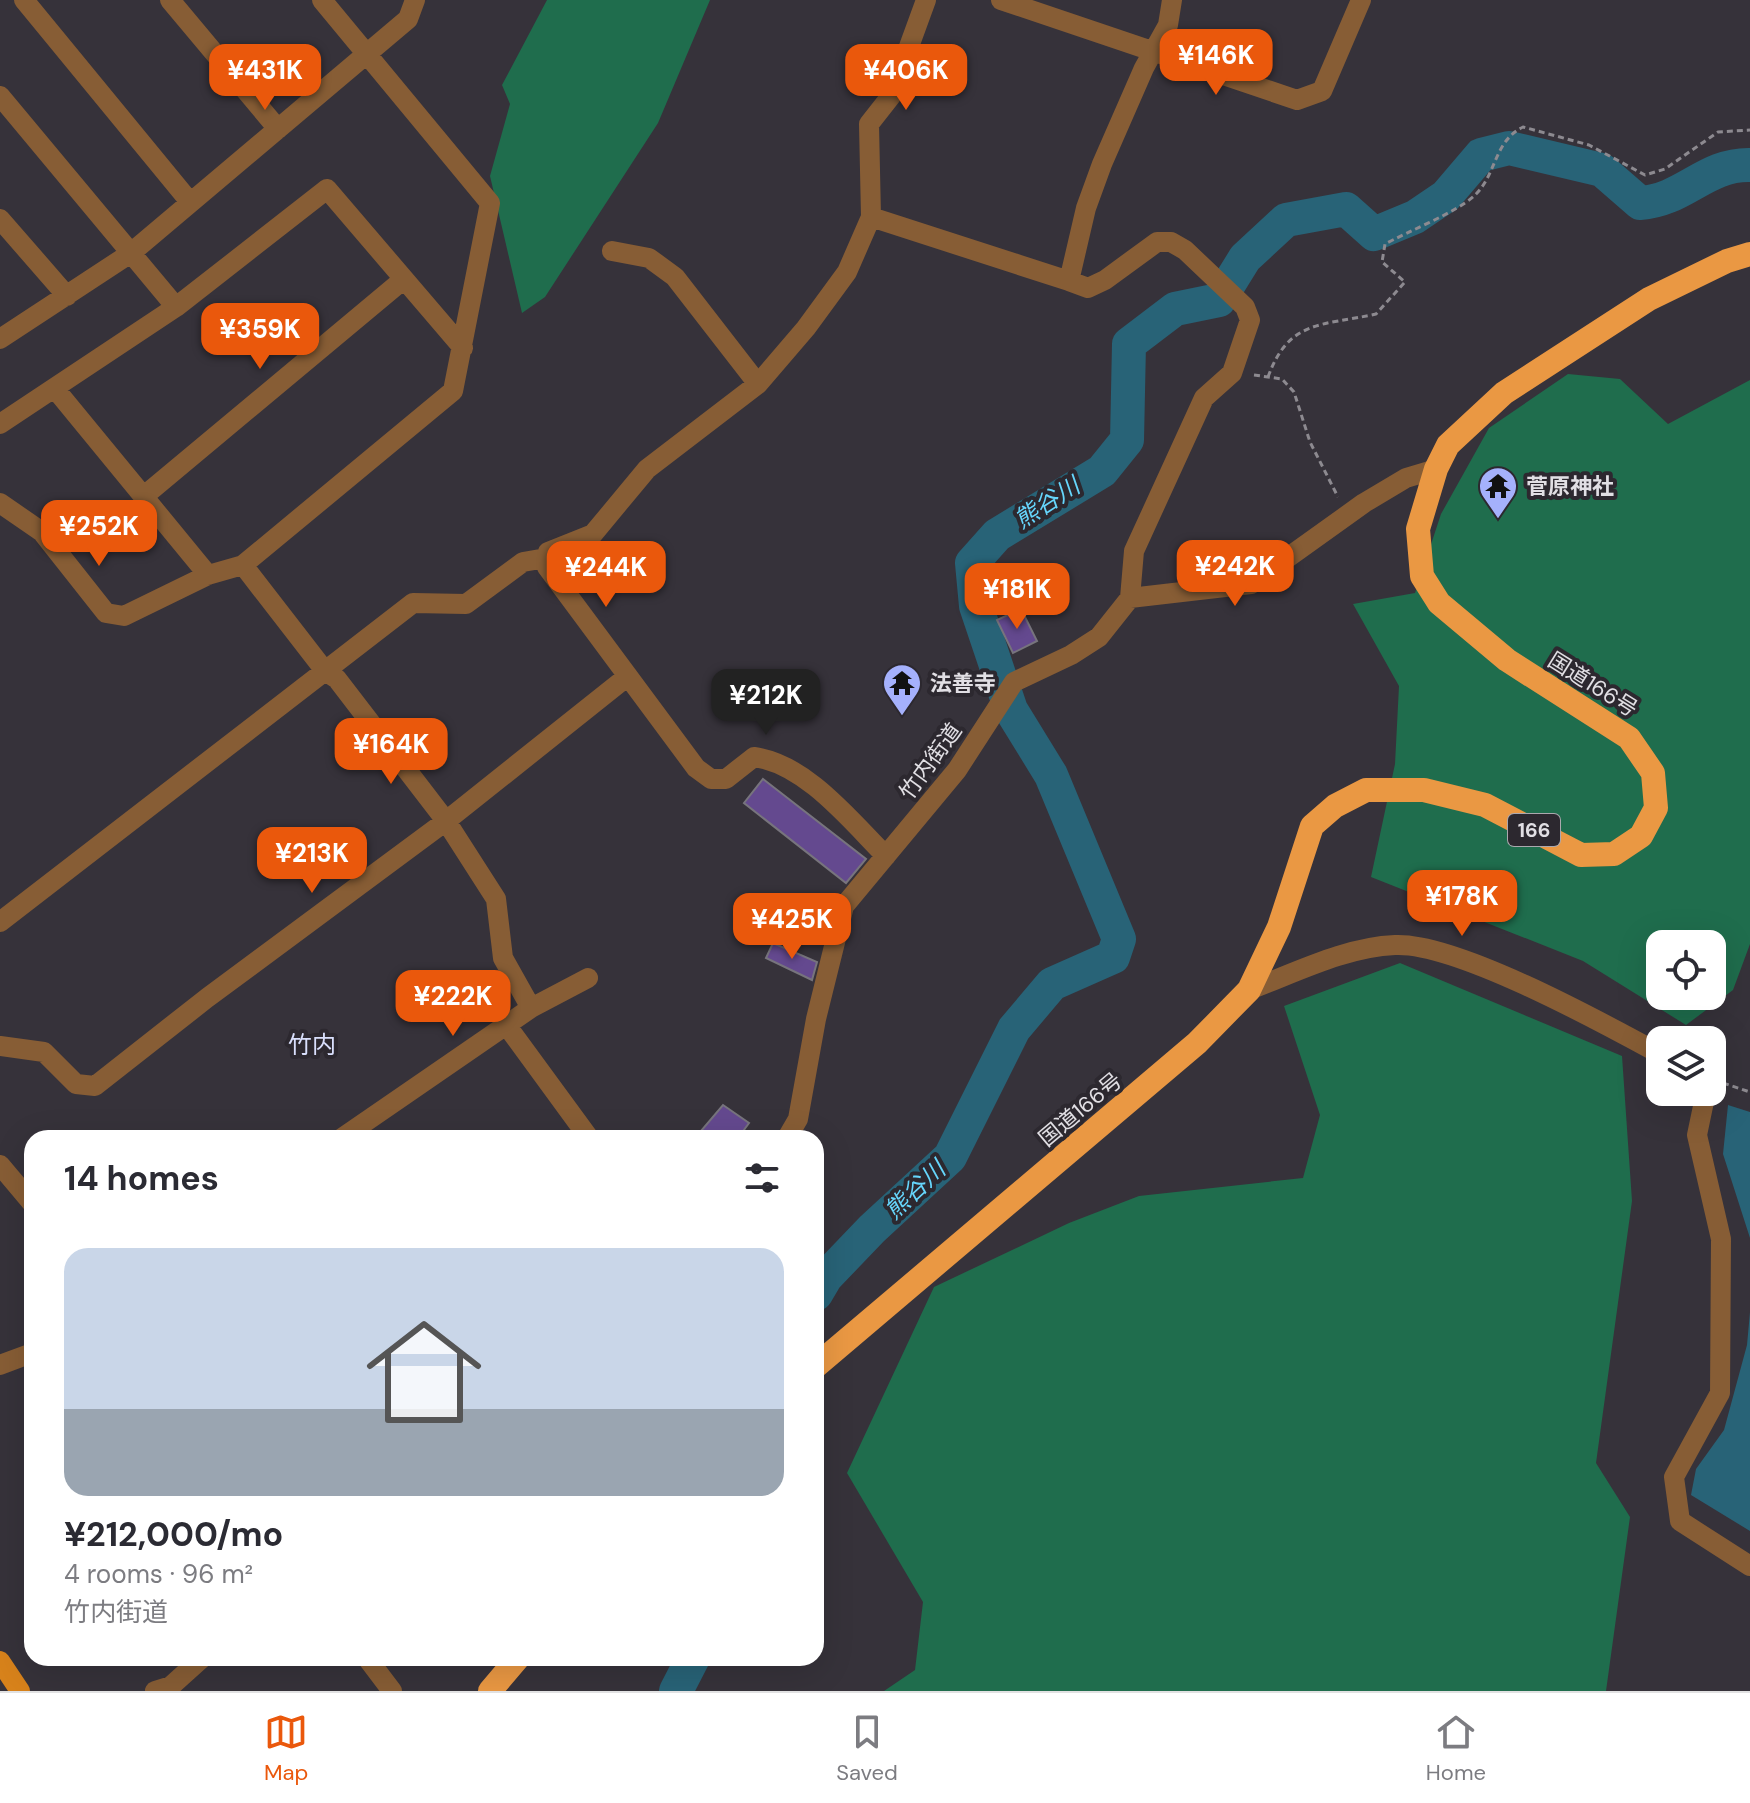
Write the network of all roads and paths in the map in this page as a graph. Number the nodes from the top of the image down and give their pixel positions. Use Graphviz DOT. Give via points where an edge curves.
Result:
graph roads {
  1 [pos="24,0"];
  2 [pos="170,0"];
  3 [pos="322,0"];
  4 [pos="415,0"];
  5 [pos="926,0"];
  6 [pos="1001,0"];
  7 [pos="1172,0"];
  8 [pos="1361,0"];
  9 [pos="1153,54"];
  10 [pos="368,55"];
  11 [pos="0,96"];
  12 [pos="278,129"];
  13 [pos="1750,130"];
  14 [pos="190,202"];
  15 [pos="871,217"];
  16 [pos="0,219"];
  17 [pos="612,251"];
  18 [pos="131,253"];
  19 [pos="1750,254"];
  20 [pos="404,279"];
  21 [pos="1069,281"];
  22 [pos="67,296"];
  23 [pos="176,307"];
  24 [pos="0,339"];
  25 [pos="463,348"];
  26 [pos="1268,377"];
  27 [pos="1221,383"];
  28 [pos="758,384"];
  29 [pos="56,390"];
  30 [pos="0,424"];
  31 [pos="1436,469"];
  32 [pos="144,496"];
  33 [pos="0,503"];
  34 [pos="1347,515"];
  35 [pos="546,558"];
  36 [pos="243,565"];
  37 [pos="208,575"];
  38 [pos="1130,598"];
  39 [pos="325,671"];
  40 [pos="628,676"];
  41 [pos="446,821"];
  42 [pos="886,856"];
  43 [pos="0,922"];
  44 [pos="588,978"];
  45 [pos="1249,990"];
  46 [pos="531,1008"];
  47 [pos="507,1026"];
  48 [pos="0,1046"];
  49 [pos="1646,1047"];
  50 [pos="1726,1084"];
  51 [pos="1750,1092"];
  52 [pos="1703,1106"];
  53 [pos="354,1130"];
  54 [pos="583,1130"];
  55 [pos="792,1130"];
  56 [pos="0,1165"];
  57 [pos="24,1194"];
  58 [pos="24,1356"];
  59 [pos="824,1359"];
  60 [pos="0,1365"];
  61 [pos="1750,1566"];
  62 [pos="0,1661"];
  63 [pos="193,1666"];
  64 [pos="373,1666"];
  65 [pos="511,1666"];
  66 [pos="20,1691"];
  67 [pos="155,1691"];
  68 [pos="392,1691"];
  69 [pos="490,1691"];
  1 -- 14 [label="street"];
  2 -- 12 [label="street"];
  3 -- 10 [label="street"];
  4 -- 10 [label="street" via="408,19"];
  5 -- 15 [label="street" via="891,96 869,124"];
  6 -- 9 [label="street"];
  7 -- 9 [label="street" via="1168,25"];
  8 -- 9 [label="street" via="1322,91 1297,100"];
  9 -- 21 [label="street" via="1097,179"];
  10 -- 12 [label="street"];
  10 -- 25 [label="street" via="490,203"];
  11 -- 18 [label="street"];
  12 -- 14 [label="street"];
  13 -- 26 [label="path" via="1718,132 1665,169 1645,175 1589,145 1523,127 1504,139 1474,196 1385,244 1382,262 1405,282 1382,309 1288,339"];
  14 -- 18 [label="street"];
  15 -- 21 [label="street"];
  15 -- 28 [label="street" via="847,272"];
  16 -- 22 [label="street"];
  17 -- 28 [label="street" via="649,258 675,277"];
  18 -- 22 [label="street"];
  18 -- 23 [label="street"];
  19 -- 31 [label="highway, 国道166号 / 166" via="1649,299 1504,393 1448,445"];
  20 -- 23 [label="street" via="327,189"];
  20 -- 25 [label="street"];
  20 -- 32 [label="street"];
  21 -- 27 [label="street" via="1088,288 1157,242 1185,250 1238,300 1250,320 1232,373"];
  22 -- 24 [label="street"];
  23 -- 29 [label="street"];
  25 -- 36 [label="street" via="453,391"];
  26 -- 27 [label="path"];
  26 -- 34 [label="path" via="1282,379 1294,392 1310,442"];
  27 -- 38 [label="street" via="1204,398 1134,551"];
  28 -- 35 [label="street" via="647,469 593,534 548,552"];
  29 -- 30 [label="street"];
  29 -- 32 [label="street"];
  31 -- 34 [label="street" via="1406,478"];
  31 -- 45 [label="highway, 国道166号 / 166" via="1418,529 1422,576 1439,603 1507,660 1629,738 1653,773 1656,808 1641,836 1614,854 1581,855 1485,805 1424,790 1366,790 1312,826 1279,927"];
  32 -- 37 [label="street"];
  33 -- 37 [label="street" via="42,532 106,613 124,616"];
  34 -- 38 [label="street" via="1251,584"];
  35 -- 39 [label="street" via="523,562 466,604 413,603"];
  35 -- 40 [label="street" via="547,567"];
  36 -- 37 [label="street"];
  36 -- 39 [label="street"];
  38 -- 42 [label="street, 竹内街道" via="1099,637 1009,689 957,770"];
  39 -- 41 [label="street" via="337,679"];
  39 -- 43 [label="street"];
  40 -- 41 [label="street"];
  40 -- 42 [label="street" via="696,768 711,779 726,779 754,757 774,760 830,800"];
  41 -- 46 [label="street" via="496,899 503,958"];
  41 -- 48 [label="street" via="95,1086 76,1084 44,1052"];
  42 -- 55 [label="street, 竹内街道" via="844,906"];
  44 -- 46 [label="street"];
  45 -- 49 [label="street" via="1358,950 1397,944 1494,973"];
  45 -- 59 [label="highway, 国道166号 / 166" via="1197,1043"];
  46 -- 47 [label="street"];
  47 -- 53 [label="street"];
  47 -- 54 [label="street"];
  50 -- 51 [label="path"];
  52 -- 61 [label="street" via="1697,1135 1721,1239 1720,1393 1674,1477 1680,1521"];
  56 -- 57 [label="street"];
  58 -- 60 [label="street"];
  62 -- 66 [label="main road"];
  63 -- 67 [label="street" via="171,1686"];
  64 -- 68 [label="street"];
  65 -- 69 [label="highway"];
}
